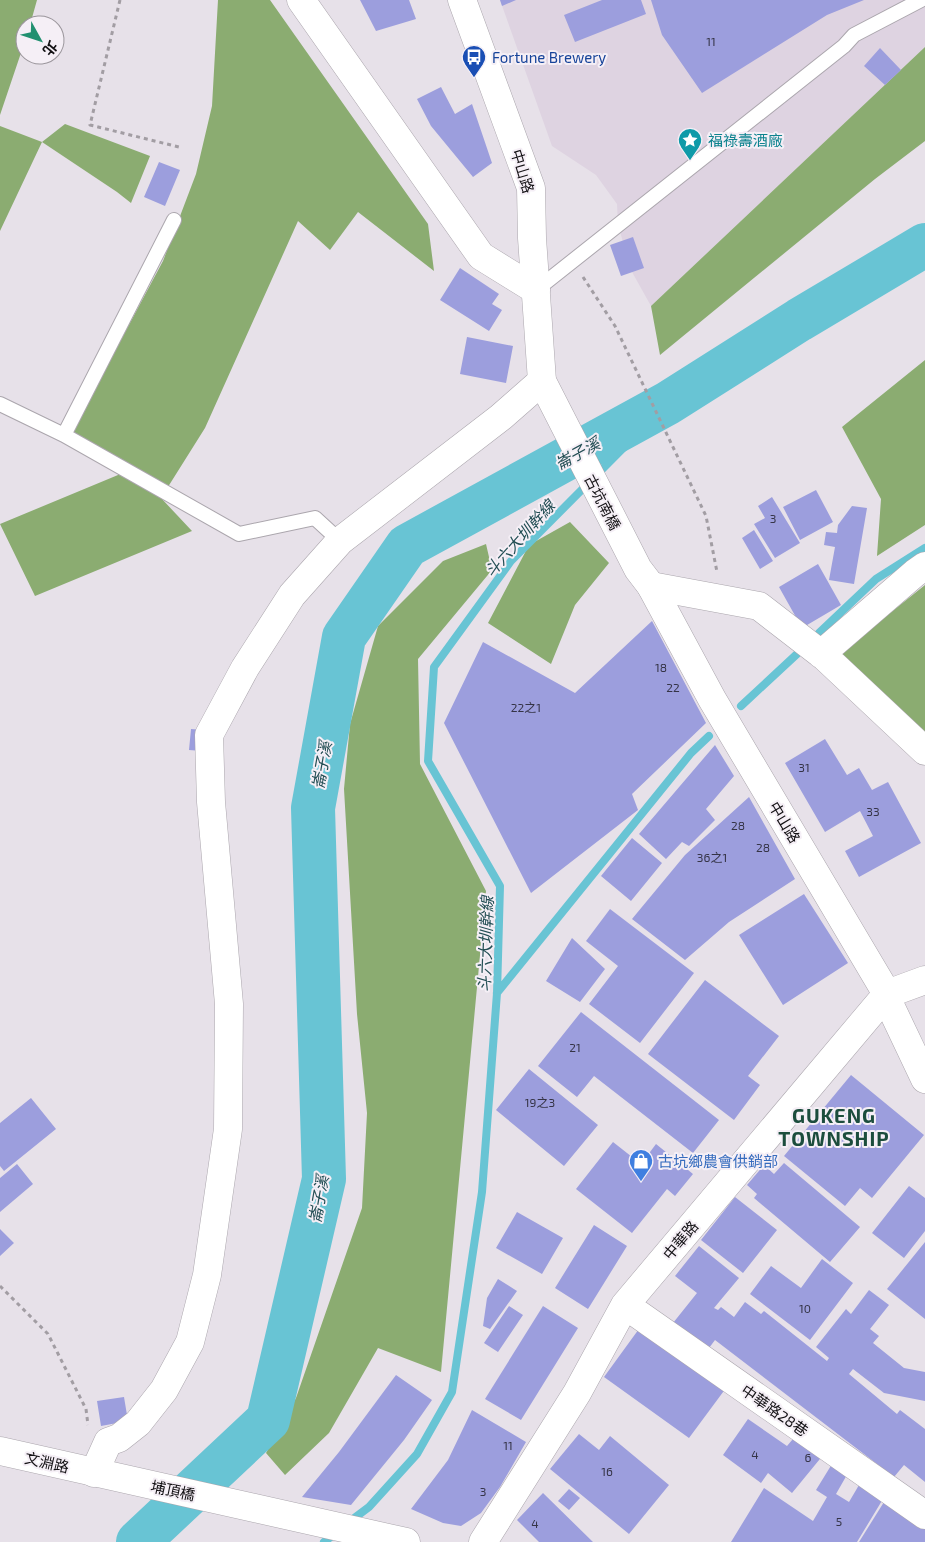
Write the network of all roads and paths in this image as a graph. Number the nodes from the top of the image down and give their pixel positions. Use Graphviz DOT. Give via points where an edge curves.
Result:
graph roads {
  1 [pos="120,0"];
  2 [pos="301,0"];
  3 [pos="462,0"];
  4 [pos="921,0"];
  5 [pos="179,146"];
  6 [pos="174,220"];
  7 [pos="572,261"];
  8 [pos="536,290"];
  9 [pos="542,381"];
  10 [pos="0,404"];
  11 [pos="64,435"];
  12 [pos="340,541"];
  13 [pos="925,566"];
  14 [pos="644,578"];
  15 [pos="723,599"];
  16 [pos="822,654"];
  17 [pos="925,751"];
  18 [pos="925,980"];
  19 [pos="887,994"];
  20 [pos="925,1079"];
  21 [pos="0,1286"];
  22 [pos="625,1305"];
  23 [pos="88,1427"];
  24 [pos="0,1451"];
  25 [pos="94,1473"];
  26 [pos="925,1515"];
  27 [pos="393,1539"];
  28 [pos="483,1542"];
  1 -- 5 [label="path" via="90,125"];
  2 -- 8 [label="street" via="481,256"];
  3 -- 8 [label="street, 中山路" via="531,188"];
  4 -- 7 [label="lane" via="854,34 844,46"];
  6 -- 11 [label="lane"];
  7 -- 8 [label="lane"];
  7 -- 15 [label="path" via="615,326 706,516"];
  8 -- 9 [label="street, 中山路"];
  9 -- 12 [label="street" via="501,417"];
  9 -- 14 [label="street, 古坑南橋"];
  10 -- 11 [label="lane"];
  11 -- 12 [label="lane" via="239,534 315,518"];
  12 -- 25 [label="street" via="292,595 245,668 209,735 211,802 229,1004 228,1129 207,1275 190,1342 164,1390 138,1423 120,1438 108,1442"];
  13 -- 16 [label="street"];
  14 -- 15 [label="street"];
  14 -- 19 [label="street, 中山路"];
  15 -- 16 [label="street" via="760,606"];
  16 -- 17 [label="street"];
  18 -- 19 [label="street, 中華路"];
  19 -- 20 [label="street, 中山路"];
  19 -- 22 [label="street, 中華路"];
  21 -- 23 [label="path" via="48,1334 86,1409"];
  22 -- 26 [label="street, 中華路28巷"];
  22 -- 28 [label="street, 中華路" via="577,1393"];
  24 -- 25 [label="street, 文淵路"];
  25 -- 27 [label="street, 埔頂橋"];
}
